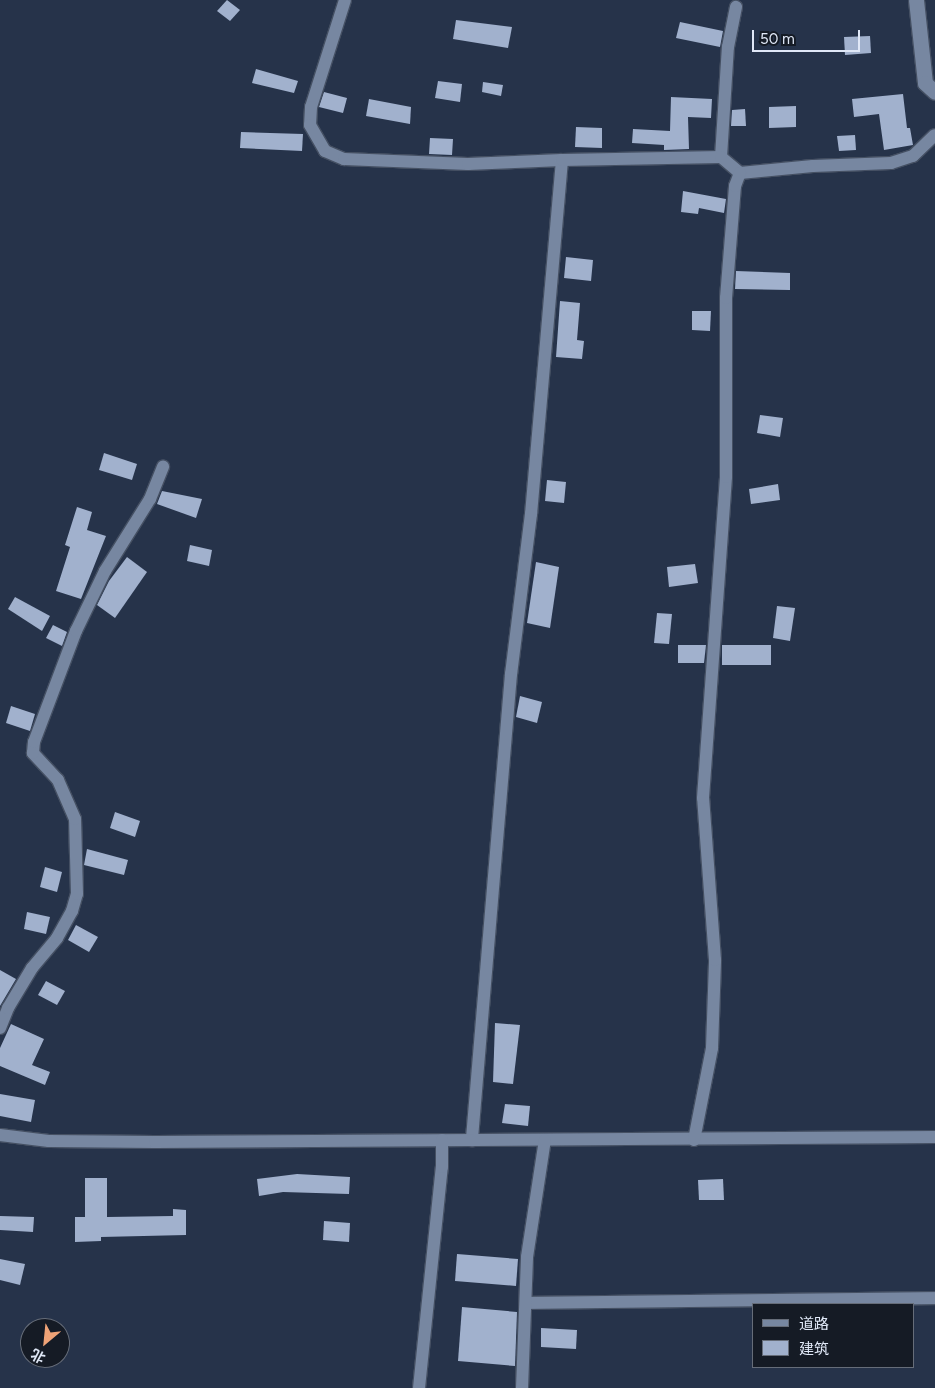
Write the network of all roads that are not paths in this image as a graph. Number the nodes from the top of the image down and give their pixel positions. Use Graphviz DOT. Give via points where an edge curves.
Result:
graph roads {
  1 [pos="345,0"];
  2 [pos="916,0"];
  3 [pos="736,7"];
  4 [pos="935,92"];
  5 [pos="935,135"];
  6 [pos="721,157"];
  7 [pos="562,160"];
  8 [pos="740,173"];
  9 [pos="163,466"];
  10 [pos="0,1028"];
  11 [pos="0,1135"];
  12 [pos="935,1138"];
  13 [pos="442,1140"];
  14 [pos="472,1140"];
  15 [pos="545,1140"];
  16 [pos="694,1140"];
  17 [pos="935,1298"];
  18 [pos="527,1303"];
  19 [pos="419,1388"];
  20 [pos="522,1388"];
  1 -- 7 [label="street" via="311,107 310,125 325,151 334,157 353,160 468,164"];
  2 -- 4 [label="street" via="925,83"];
  3 -- 6 [label="street" via="728,47"];
  5 -- 8 [label="street" via="912,156 891,163"];
  6 -- 7 [label="street"];
  6 -- 8 [label="street"];
  7 -- 14 [label="street" via="532,504 511,674"];
  8 -- 16 [label="street" via="735,186 726,298 726,477 703,798 715,960 712,1048"];
  9 -- 10 [label="street" via="150,499 101,579 36,735 33,753 58,780 75,819 78,894 57,938 32,968"];
  11 -- 13 [label="street" via="48,1141"];
  12 -- 16 [label="street"];
  13 -- 14 [label="street"];
  13 -- 19 [label="street"];
  14 -- 15 [label="street"];
  15 -- 16 [label="street"];
  15 -- 18 [label="street" via="527,1257"];
  17 -- 18 [label="street"];
  18 -- 20 [label="street"];
}
